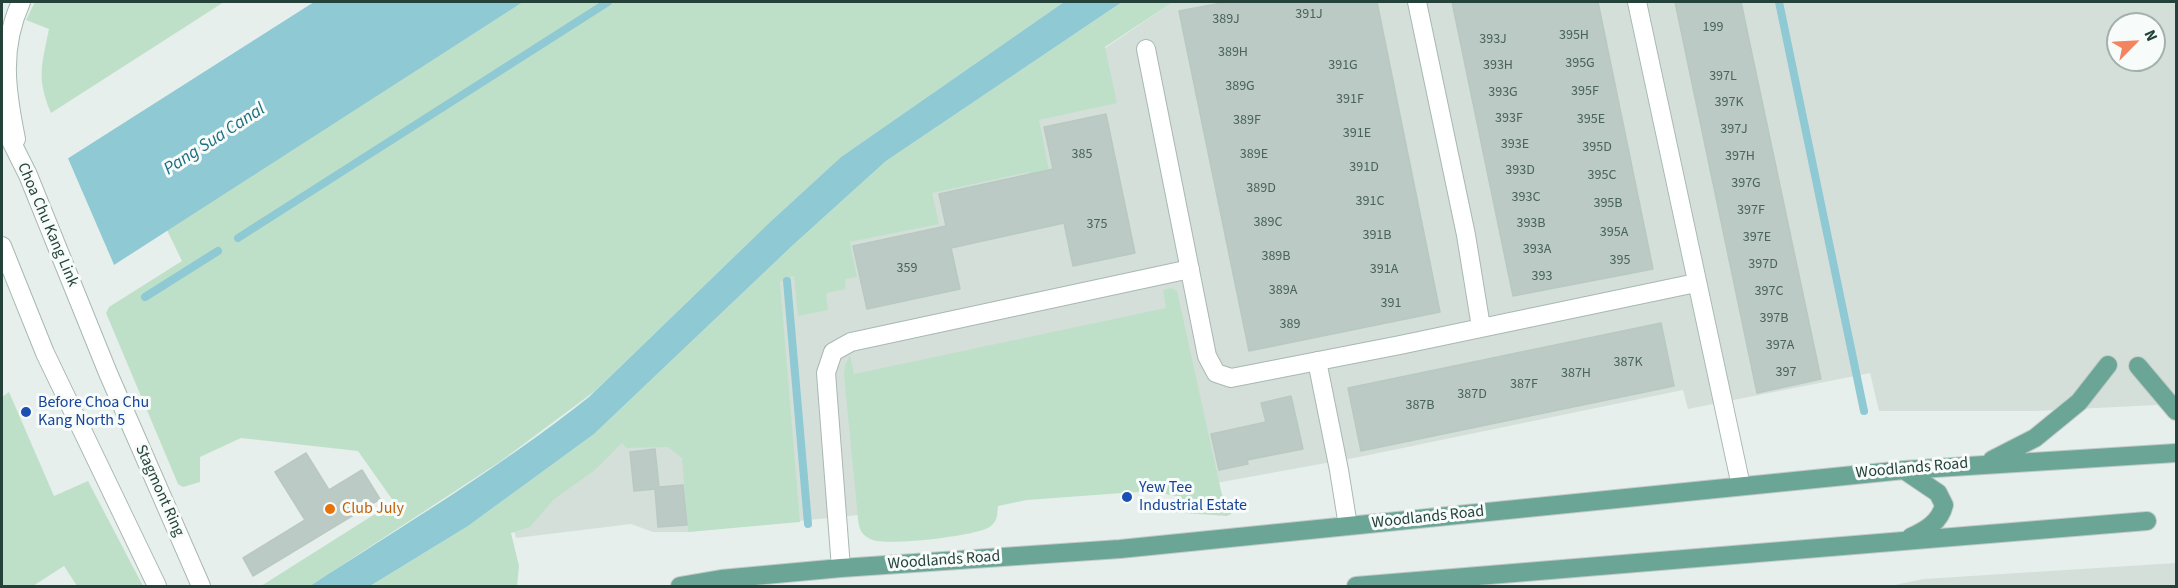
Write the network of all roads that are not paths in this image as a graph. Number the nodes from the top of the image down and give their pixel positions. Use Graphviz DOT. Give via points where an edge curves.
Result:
graph roads {
  1 [pos="21,2"];
  2 [pos="1417,2"];
  3 [pos="1637,2"];
  4 [pos="1146,49"];
  5 [pos="2,123"];
  6 [pos="24,168"];
  7 [pos="2,246"];
  8 [pos="1190,270"];
  9 [pos="1696,283"];
  10 [pos="76,295"];
  11 [pos="1481,327"];
  12 [pos="1317,361"];
  13 [pos="2108,365"];
  14 [pos="2138,366"];
  15 [pos="2176,411"];
  16 [pos="2176,453"];
  17 [pos="1986,463"];
  18 [pos="1904,470"];
  19 [pos="1741,486"];
  20 [pos="2147,521"];
  21 [pos="1348,526"];
  22 [pos="1904,540"];
  23 [pos="841,568"];
  24 [pos="157,586"];
  25 [pos="201,586"];
  26 [pos="680,586"];
  27 [pos="1356,586"];
  1 -- 6 [label="street" via="5,46 4,70"];
  2 -- 11 [label="street" via="1466,235"];
  3 -- 9 [label="street"];
  4 -- 8 [label="street"];
  5 -- 6 [label="street, Choa Chu Kang Link"];
  6 -- 10 [label="street, Choa Chu Kang Link"];
  7 -- 24 [label="street" via="45,353"];
  8 -- 12 [label="street" via="1208,356 1216,373 1231,378"];
  8 -- 23 [label="street" via="851,342 833,352 826,373"];
  9 -- 11 [label="street"];
  9 -- 19 [label="street"];
  10 -- 25 [label="street, Stagmont Ring"];
  11 -- 12 [label="street"];
  12 -- 21 [label="street"];
  13 -- 17 [label="main road" via="2079,402 2035,438"];
  14 -- 15 [label="main road"];
  16 -- 17 [label="main road, Woodlands Road"];
  17 -- 18 [label="main road, Woodlands Road"];
  18 -- 19 [label="main road, Woodlands Road"];
  18 -- 22 [label="main road" via="1938,494 1944,505 1936,521"];
  19 -- 21 [label="main road, Woodlands Road"];
  20 -- 22 [label="main road"];
  21 -- 23 [label="main road, Woodlands Road" via="1120,549"];
  22 -- 27 [label="main road"];
  23 -- 26 [label="main road, Woodlands Road"];
}
